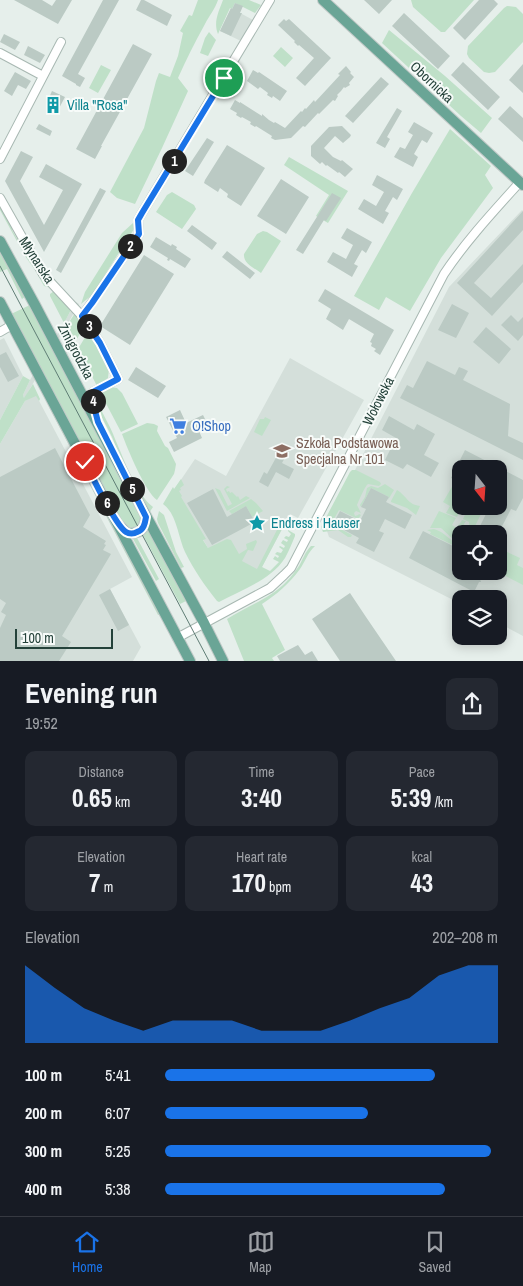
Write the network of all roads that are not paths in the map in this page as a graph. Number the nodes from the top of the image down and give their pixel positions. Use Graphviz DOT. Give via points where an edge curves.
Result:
graph roads {
  1 [pos="270,0"];
  2 [pos="323,0"];
  3 [pos="61,42"];
  4 [pos="0,53"];
  5 [pos="43,76"];
  6 [pos="0,159"];
  7 [pos="522,184"];
  8 [pos="0,198"];
  9 [pos="0,241"];
  10 [pos="0,302"];
  11 [pos="82,316"];
  12 [pos="12,324"];
  13 [pos="0,332"];
  14 [pos="75,378"];
  15 [pos="93,392"];
  16 [pos="98,422"];
  17 [pos="146,517"];
  18 [pos="118,524"];
  19 [pos="204,623"];
  20 [pos="177,638"];
  21 [pos="190,661"];
  22 [pos="223,661"];
  1 -- 11 [label="street" via="138,220 139,234"];
  2 -- 7 [label="main road, Obornicka"];
  3 -- 5 [label="street"];
  4 -- 5 [label="street"];
  5 -- 6 [label="street"];
  7 -- 19 [label="street, Wołowska" via="471,237 444,274 291,568 270,588"];
  8 -- 11 [label="street, Młynarska" via="43,274"];
  9 -- 14 [label="main road, Żmigrodzka"];
  10 -- 12 [label="main road"];
  11 -- 15 [label="street, Młynarska" via="118,379"];
  12 -- 13 [label="street"];
  12 -- 18 [label="main road"];
  14 -- 15 [label="street" via="86,390"];
  14 -- 16 [label="main road, Żmigrodzka"];
  15 -- 16 [label="street"];
  16 -- 17 [label="main road, Żmigrodzka"];
  17 -- 18 [label="main road" via="145,525 136,533 127,533"];
  17 -- 19 [label="main road, Żmigrodzka"];
  18 -- 20 [label="main road"];
  19 -- 20 [label="street, Wołowska"];
  19 -- 22 [label="main road, Żmigrodzka"];
  20 -- 21 [label="main road"];
}
